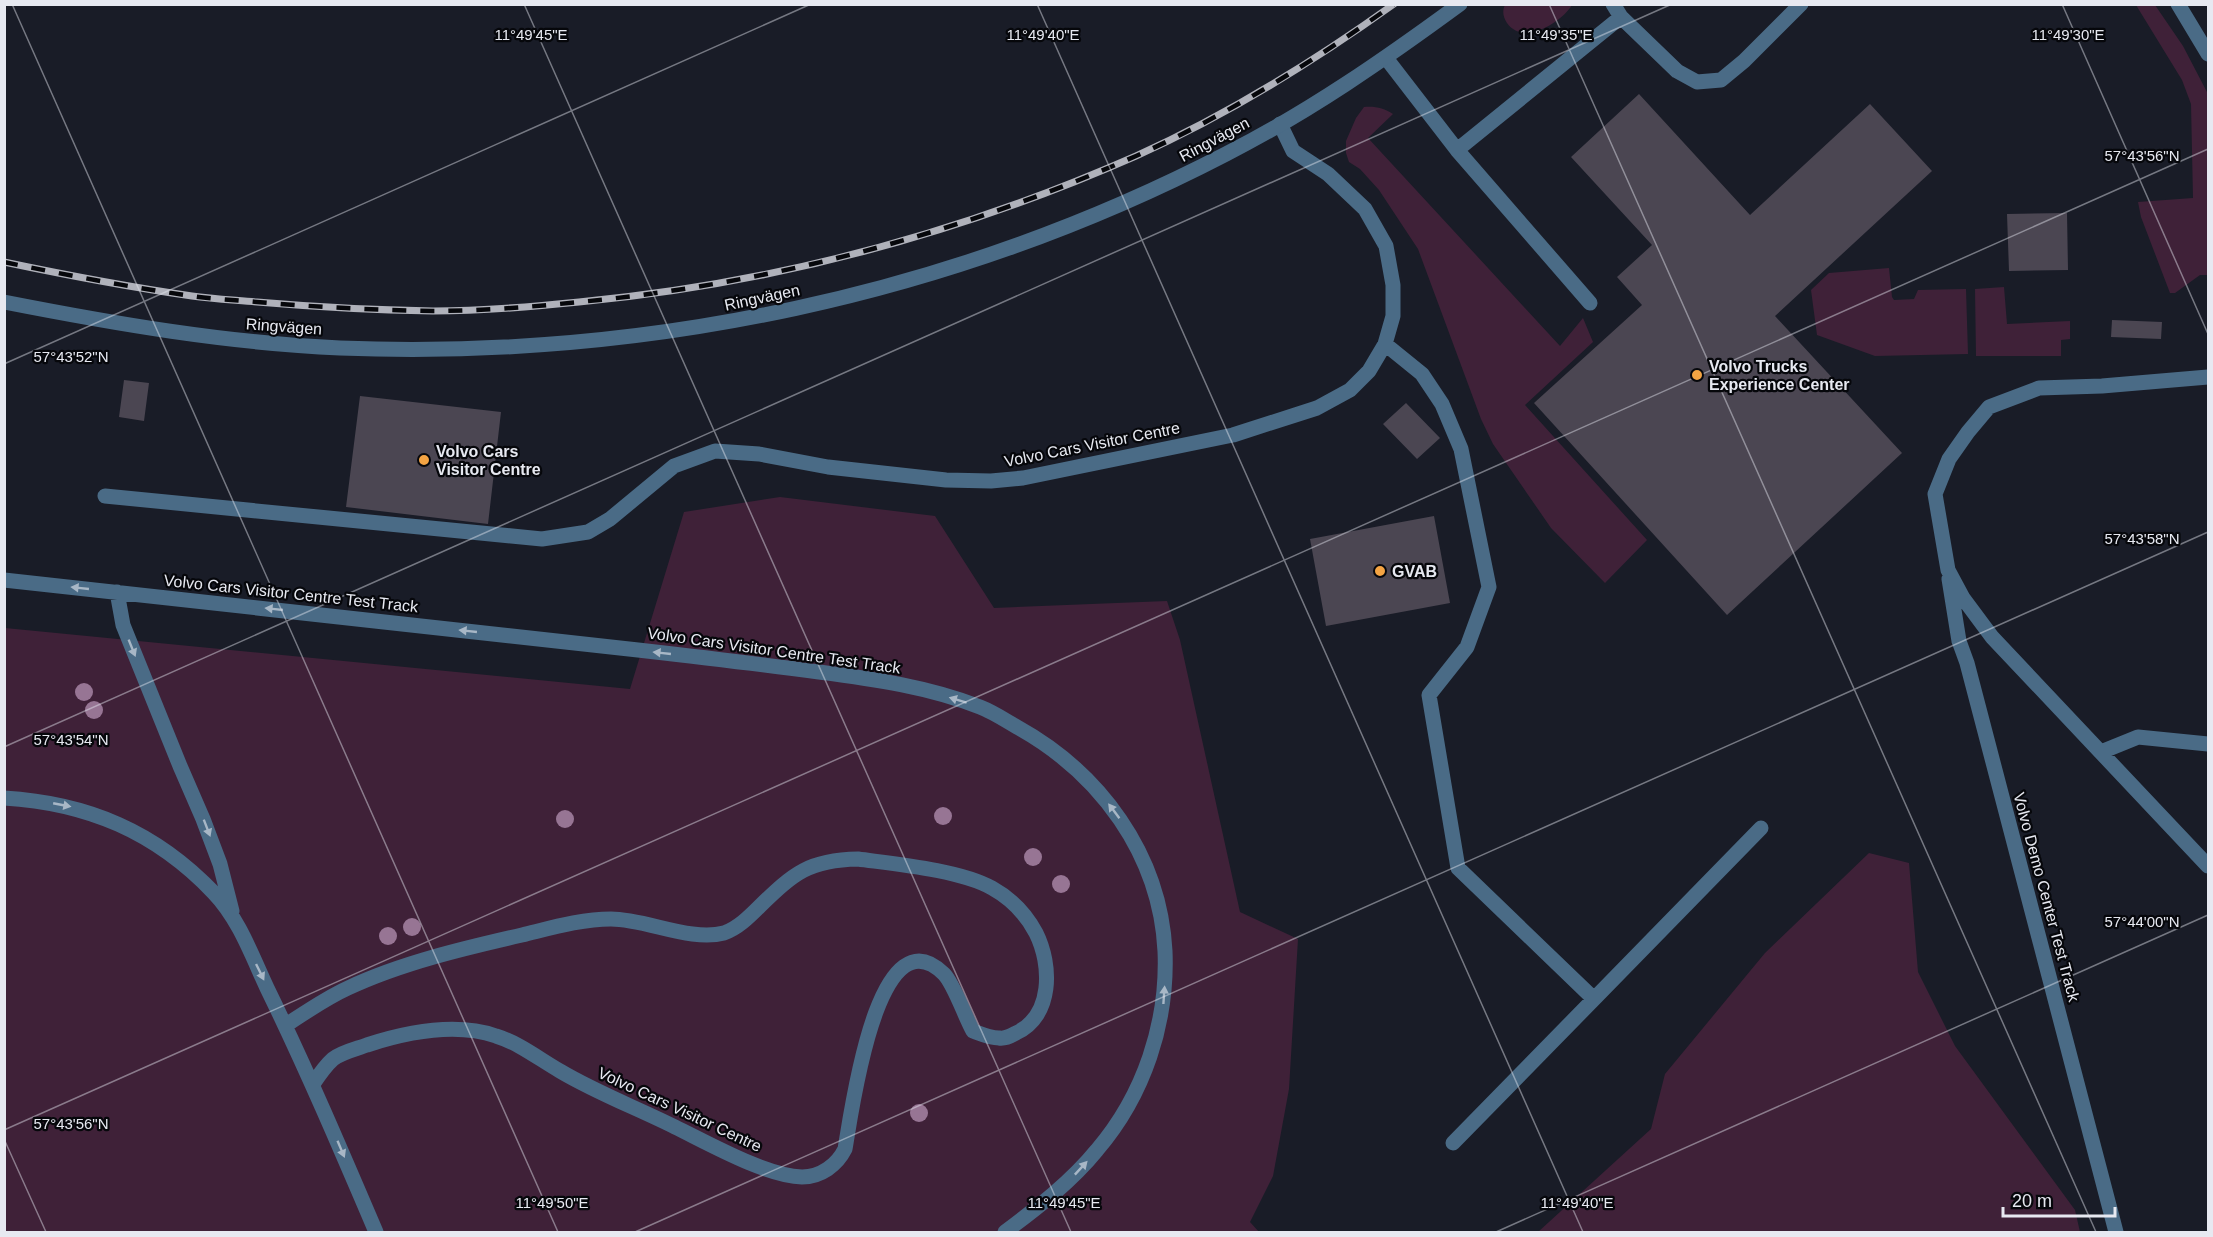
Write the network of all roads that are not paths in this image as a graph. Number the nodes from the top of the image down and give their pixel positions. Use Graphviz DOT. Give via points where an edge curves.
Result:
graph roads {
  1 [pos="1460,4"];
  2 [pos="1801,4"];
  3 [pos="2178,4"];
  4 [pos="1617,11"];
  5 [pos="2208,54"];
  6 [pos="1386,58"];
  7 [pos="1280,124"];
  8 [pos="1457,150"];
  9 [pos="4,302"];
  10 [pos="1590,303"];
  11 [pos="1385,344"];
  12 [pos="2208,377"];
  13 [pos="105,496"];
  14 [pos="1948,570"];
  15 [pos="4,580"];
  16 [pos="117,592"];
  17 [pos="2208,744"];
  18 [pos="2101,752"];
  19 [pos="4,798"];
  20 [pos="1761,828"];
  21 [pos="2208,866"];
  22 [pos="234,920"];
  23 [pos="1594,999"];
  24 [pos="286,1026"];
  25 [pos="313,1084"];
  26 [pos="1453,1143"];
  27 [pos="376,1233"];
  28 [pos="1005,1233"];
  29 [pos="2116,1233"];
  1 -- 6 [label="street, Ringvägen"];
  2 -- 4 [label="street" via="1720,80 1697,82 1677,71"];
  3 -- 5 [label="street"];
  4 -- 8 [label="street"];
  6 -- 7 [label="street, Ringvägen"];
  6 -- 8 [label="street"];
  7 -- 9 [label="street, Ringvägen" via="1230,153 1121,204 979,258 774,314 646,336 465,349 336,348 190,335"];
  7 -- 11 [label="street, Volvo Cars Visitor Centre" via="1293,152 1328,174 1365,209 1386,246 1393,285 1393,316"];
  8 -- 10 [label="street"];
  11 -- 13 [label="street, Volvo Cars Visitor Centre" via="1369,371 1350,390 1317,408 1233,435 992,481 946,480 715,451 674,466 610,519 588,532 542,539"];
  11 -- 23 [label="street" via="1422,374 1442,404 1461,449 1490,588 1467,647 1429,695 1458,868"];
  12 -- 14 [label="street, Volvo Demo Center Test Track" via="2039,388 1989,407 1949,459 1935,494"];
  14 -- 18 [label="street, Volvo Demo Center Test Track" via="1992,637"];
  14 -- 29 [label="street, Volvo Demo Center Test Track" via="1959,641"];
  16 -- 15 [label="street, Volvo Cars Visitor Centre Test Track, one-way"];
  16 -- 22 [label="street, one-way" via="123,625 220,864"];
  28 -- 16 [label="street, Volvo Cars Visitor Centre Test Track, one-way" via="1073,1176 1112,1130 1140,1082 1158,1035 1165,980 1163,931 1153,884 1130,833 1096,788 1040,740 984,708 888,681"];
  17 -- 18 [label="street" via="2138,737"];
  18 -- 21 [label="street, Volvo Demo Center Test Track"];
  19 -- 22 [label="street, one-way" via="60,804 110,819 181,862 215,894"];
  20 -- 23 [label="street"];
  22 -- 24 [label="street, one-way"];
  23 -- 26 [label="street"];
  24 -- 25 [label="street"];
  24 -- 25 [label="street, Volvo Cars Visitor Centre" via="348,988 383,974 529,933 614,919 686,932 724,932 748,918 795,875 819,863 845,859 946,873 991,887 1016,906 1036,932 1046,971 1044,1003 1035,1020 1028,1028 1000,1039 973,1031 944,974 923,962 903,966 878,1004 870,1028 842,1156 829,1169 804,1177 766,1168 706,1144 597,1091 499,1036 481,1032 449,1029 391,1037 334,1059"];
  25 -- 27 [label="street, one-way"];
}
